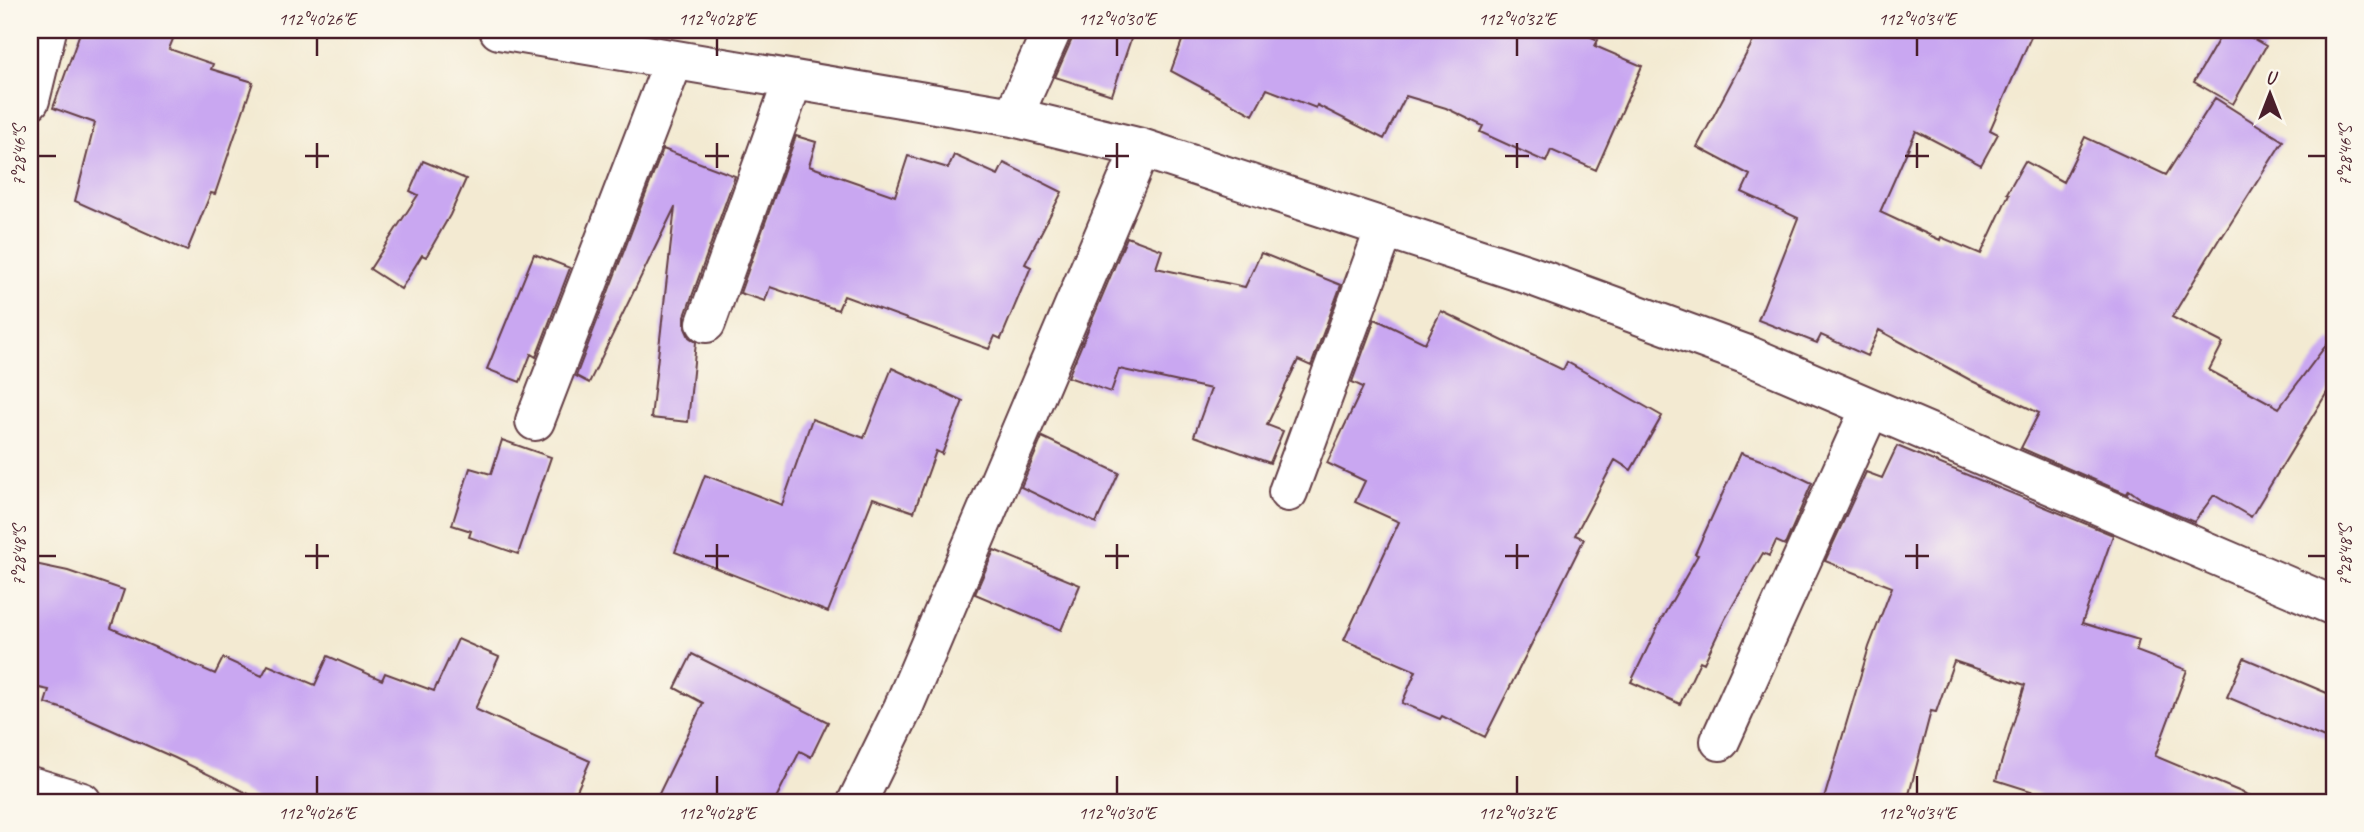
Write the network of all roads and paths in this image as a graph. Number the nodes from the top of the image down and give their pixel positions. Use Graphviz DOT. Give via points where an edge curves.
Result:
graph roads {
  1 [pos="47,30"];
  2 [pos="499,30"];
  3 [pos="1052,30"];
  4 [pos="674,60"];
  5 [pos="793,80"];
  6 [pos="30,100"];
  7 [pos="1013,117"];
  8 [pos="1141,148"];
  9 [pos="1385,228"];
  10 [pos="706,323"];
  11 [pos="1870,409"];
  12 [pos="535,421"];
  13 [pos="1288,492"];
  14 [pos="2334,606"];
  15 [pos="1720,741"];
  16 [pos="30,786"];
  17 [pos="82,802"];
  18 [pos="857,802"];
  1 -- 6 [label="street"];
  2 -- 4 [label="street"];
  3 -- 7 [label="street"];
  4 -- 5 [label="street"];
  4 -- 12 [label="street"];
  5 -- 7 [label="street"];
  5 -- 10 [label="street"];
  7 -- 8 [label="street"];
  8 -- 9 [label="street"];
  8 -- 18 [label="street" via="903,708"];
  9 -- 11 [label="street" via="1745,354"];
  9 -- 13 [label="street"];
  11 -- 14 [label="street"];
  11 -- 15 [label="street"];
  16 -- 17 [label="street"];
}
